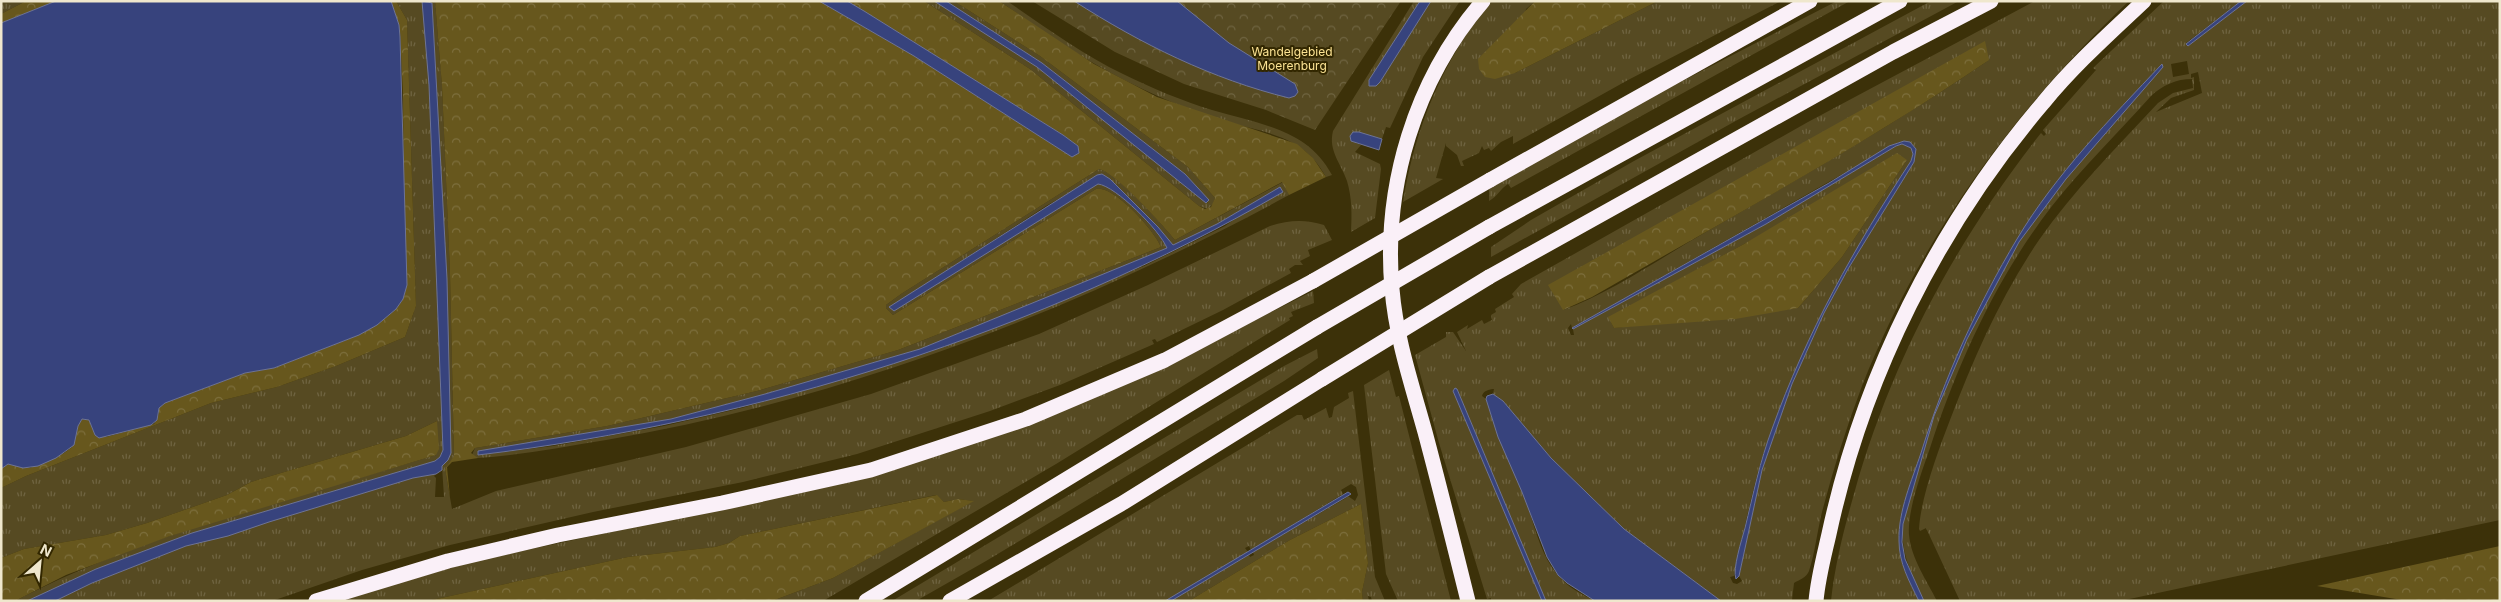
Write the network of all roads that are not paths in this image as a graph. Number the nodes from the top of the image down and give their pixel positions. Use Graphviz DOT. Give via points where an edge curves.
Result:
graph roads {
  1 [pos="1483,1"];
  2 [pos="1810,1"];
  3 [pos="1900,1"];
  4 [pos="1990,1"];
  5 [pos="2144,1"];
  6 [pos="1816,594"];
  7 [pos="316,601"];
  8 [pos="866,601"];
  9 [pos="950,601"];
  10 [pos="1468,601"];
  1 -- 10 [label="highway" via="1454,41 1422,98 1410,128 1394,199 1392,230 1392,288 1401,344"];
  2 -- 7 [label="highway, bridge" via="1313,281 1165,360 1061,405 871,470 558,535 448,561"];
  3 -- 8 [label="highway, bridge" via="1489,227 1317,327"];
  4 -- 9 [label="highway, bridge" via="1489,277 1121,504"];
  5 -- 6 [label="highway" via="2043,102 1995,164 1945,241 1902,318 1865,404 1837,497"];
}
